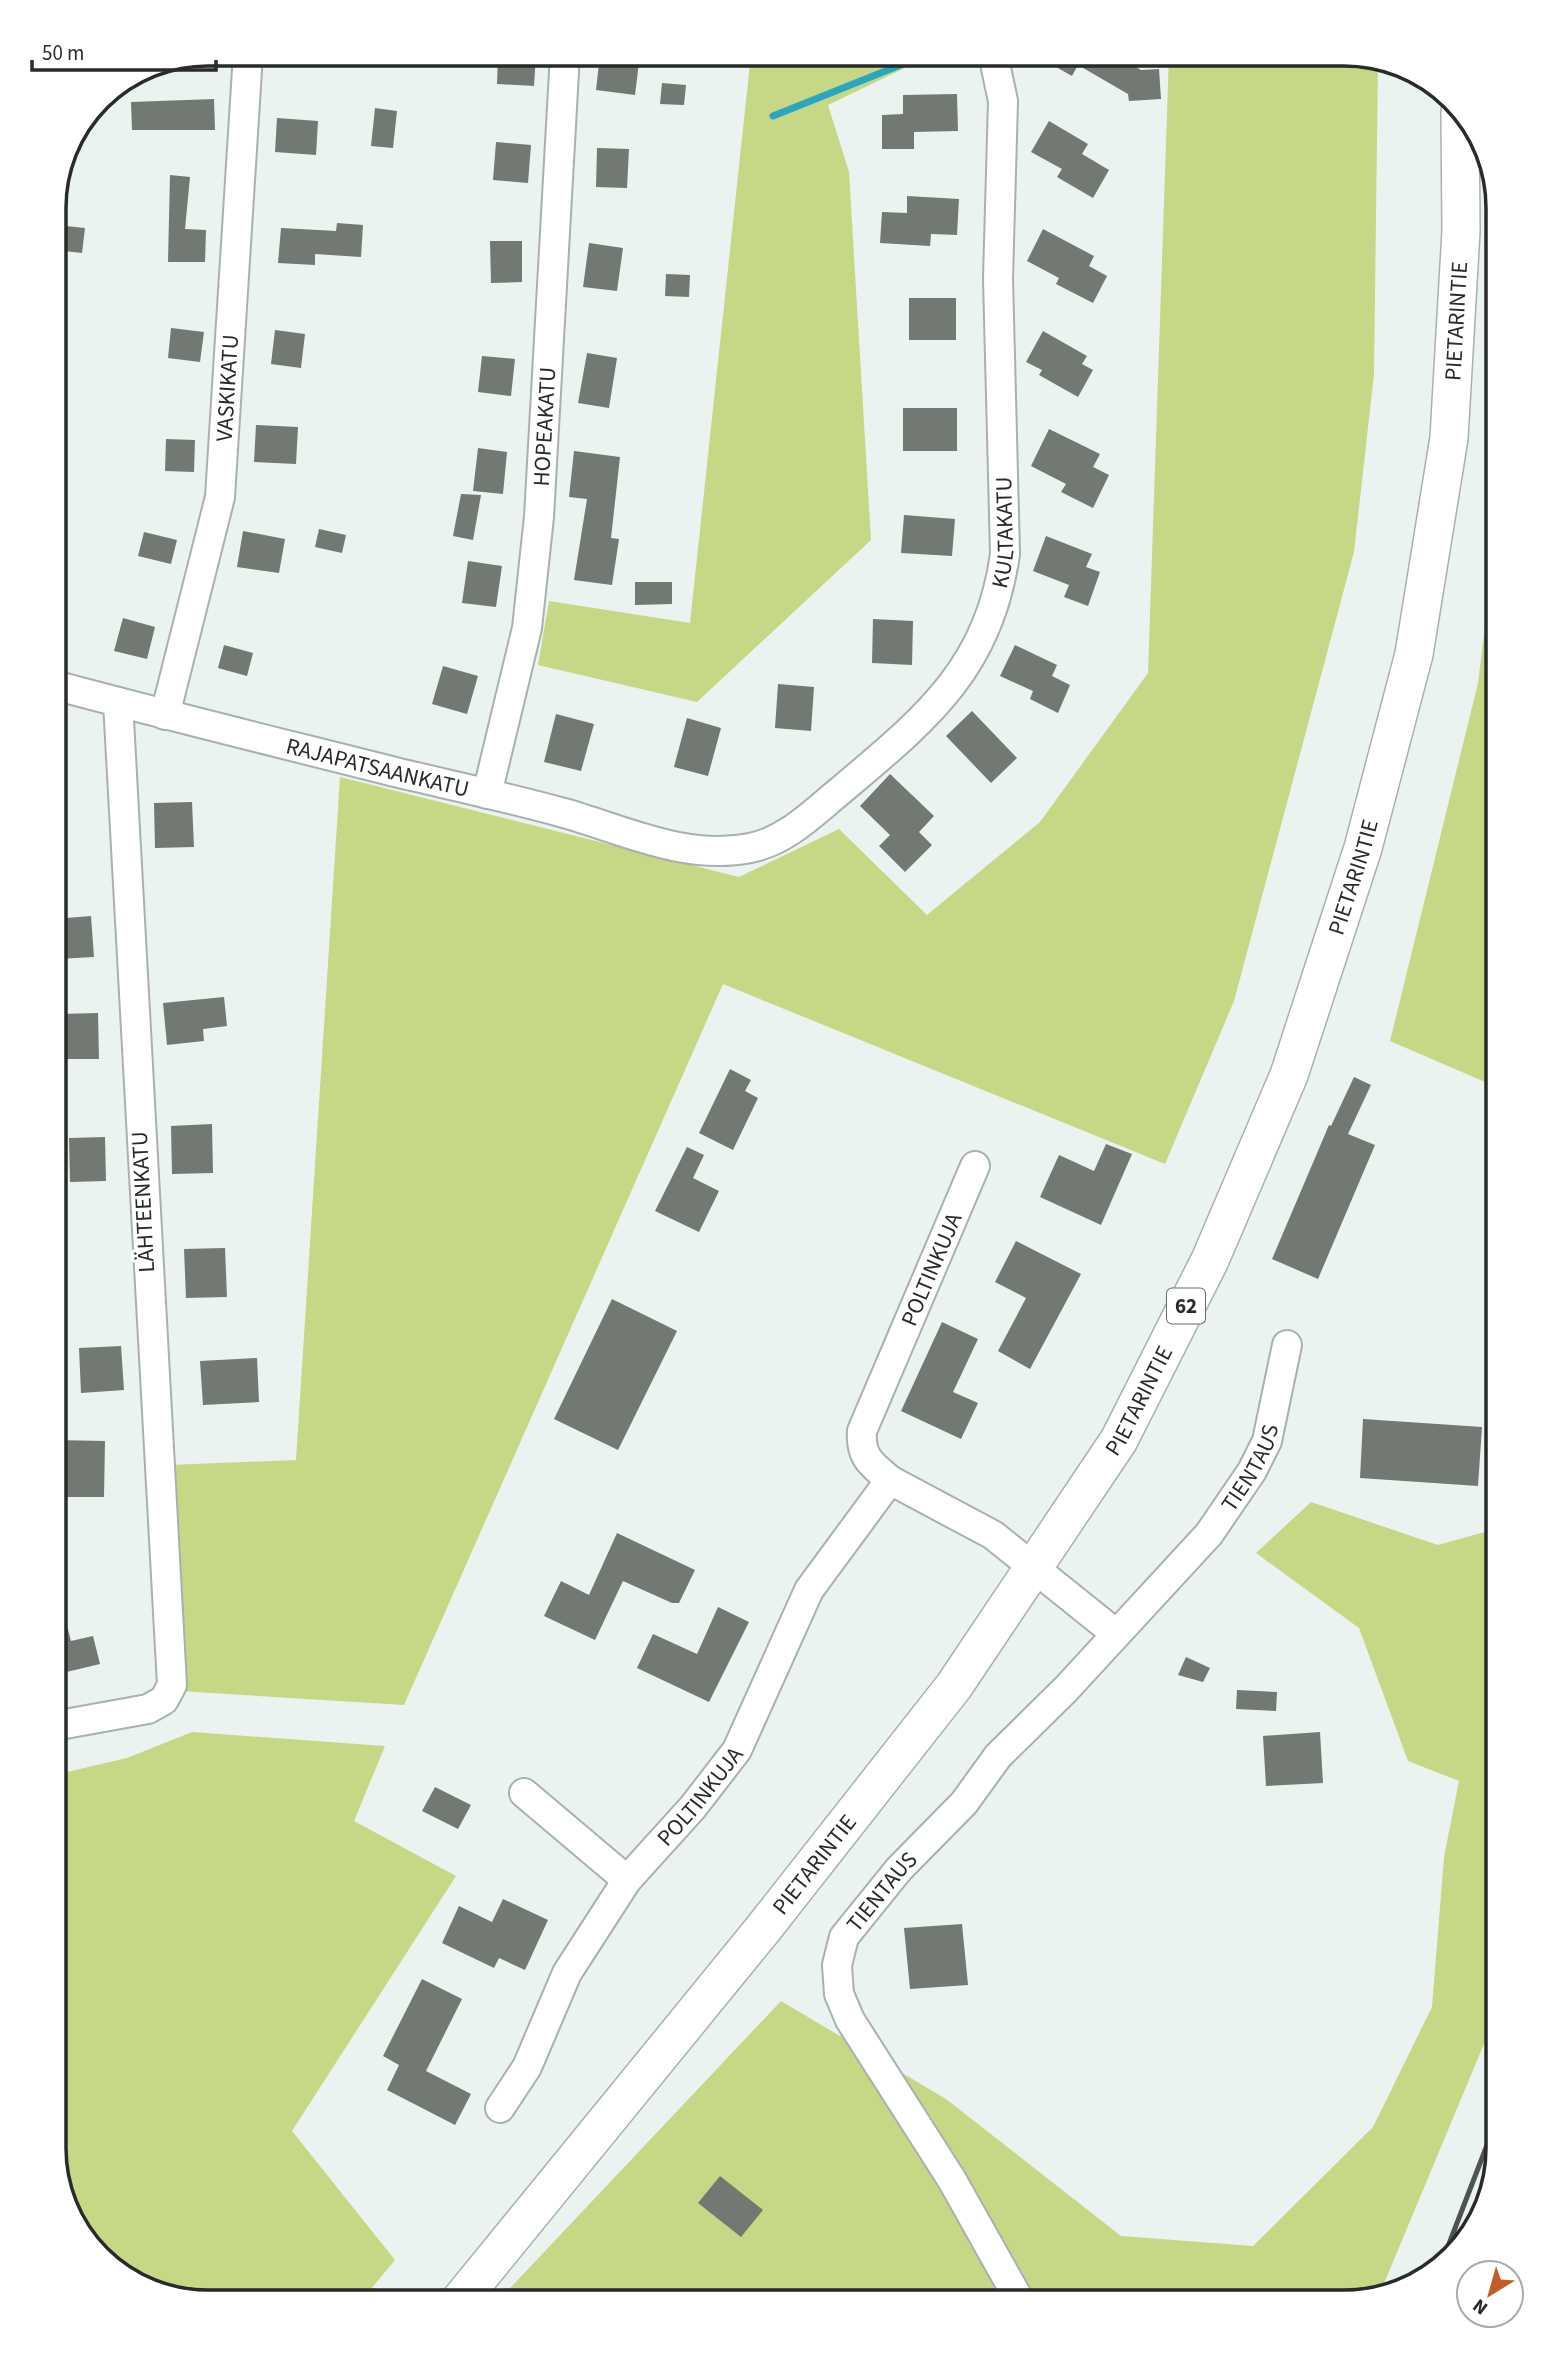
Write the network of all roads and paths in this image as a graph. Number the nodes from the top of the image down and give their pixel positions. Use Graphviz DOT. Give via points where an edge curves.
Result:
graph roads {
  1 [pos="247,66"];
  2 [pos="564,66"];
  3 [pos="996,67"];
  4 [pos="1460,127"];
  5 [pos="67,688"];
  6 [pos="118,702"];
  7 [pos="164,715"];
  8 [pos="487,794"];
  9 [pos="701,851"];
  10 [pos="975,1166"];
  11 [pos="1287,1345"];
  12 [pos="890,1480"];
  13 [pos="1035,1566"];
  14 [pos="1115,1633"];
  15 [pos="66,1724"];
  16 [pos="524,1793"];
  17 [pos="627,1880"];
  18 [pos="500,2108"];
  19 [pos="468,2290"];
  20 [pos="1014,2290"];
  1 -- 7 [label="street, VASKIKATU" via="220,497"];
  2 -- 8 [label="street, HOPEAKATU" via="537,531 527,628"];
  3 -- 9 [label="street, KULTAKATU" via="1003,101 998,278 1005,554 1000,591 988,625 939,703 802,823 750,848"];
  4 -- 13 [label="main road, PIETARINTIE / 62" via="1461,231 1448,438 1414,654 1363,848 1289,1075 1210,1259 1119,1440"];
  5 -- 6 [label="street, RAJAPATSAANKATU"];
  6 -- 7 [label="street, RAJAPATSAANKATU"];
  6 -- 15 [label="street, LÄHTEENKATU" via="172,1685 164,1700 148,1709"];
  7 -- 8 [label="street, RAJAPATSAANKATU"];
  8 -- 9 [label="street, RAJAPATSAANKATU"];
  10 -- 12 [label="street, POLTINKUJA" via="862,1431 861,1449"];
  11 -- 14 [label="street, TIENTAUS" via="1267,1441 1252,1471 1209,1534"];
  12 -- 13 [label="street, POLTINKUJA" via="993,1535"];
  12 -- 17 [label="street, POLTINKUJA" via="809,1590 737,1750 693,1808"];
  13 -- 14 [label="street"];
  13 -- 19 [label="main road, PIETARINTIE / 62" via="954,1686 763,1929"];
  14 -- 20 [label="street, TIENTAUS" via="899,1869 844,1937 837,1965 838,1994 850,2020 952,2180"];
  16 -- 17 [label="street"];
  17 -- 18 [label="street, POLTINKUJA" via="567,1973 527,2067"];
}
